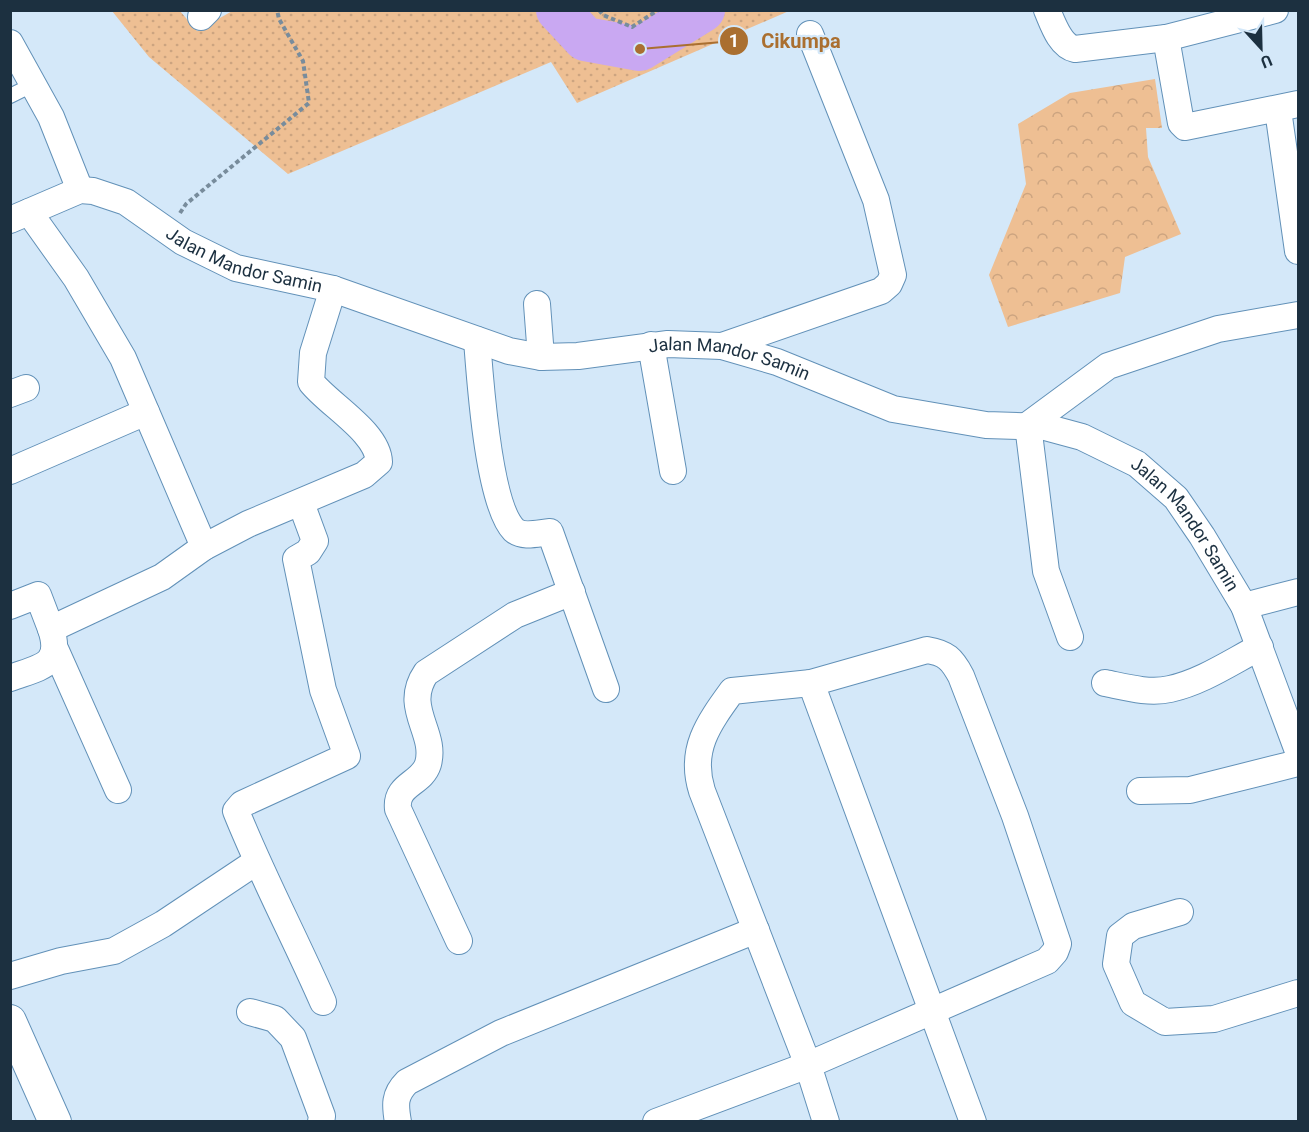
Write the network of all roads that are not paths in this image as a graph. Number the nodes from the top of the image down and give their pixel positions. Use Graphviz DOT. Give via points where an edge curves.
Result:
graph roads {
  1 [pos="1047,10"];
  2 [pos="1275,10"];
  3 [pos="810,34"];
  4 [pos="1166,38"];
  5 [pos="10,43"];
  6 [pos="34,84"];
  7 [pos="10,96"];
  8 [pos="1288,107"];
  9 [pos="80,190"];
  10 [pos="20,216"];
  11 [pos="1299,251"];
  12 [pos="333,289"];
  13 [pos="537,304"];
  14 [pos="1299,315"];
  15 [pos="477,340"];
  16 [pos="651,345"];
  17 [pos="722,346"];
  18 [pos="541,357"];
  19 [pos="146,412"];
  20 [pos="1028,425"];
  21 [pos="10,471"];
  22 [pos="673,471"];
  23 [pos="301,503"];
  24 [pos="204,547"];
  25 [pos="572,592"];
  26 [pos="1299,592"];
  27 [pos="10,606"];
  28 [pos="1244,606"];
  29 [pos="1070,636"];
  30 [pos="54,640"];
  31 [pos="1260,647"];
  32 [pos="10,678"];
  33 [pos="811,683"];
  34 [pos="1105,683"];
  35 [pos="606,689"];
  36 [pos="1299,751"];
  37 [pos="1299,763"];
  38 [pos="118,790"];
  39 [pos="1140,791"];
  40 [pos="256,862"];
  41 [pos="1180,912"];
  42 [pos="756,930"];
  43 [pos="459,941"];
  44 [pos="10,976"];
  45 [pos="1299,993"];
  46 [pos="323,1002"];
  47 [pos="930,1010"];
  48 [pos="250,1012"];
  49 [pos="10,1021"];
  50 [pos="808,1065"];
  51 [pos="55,1122"];
  52 [pos="321,1122"];
  53 [pos="398,1122"];
  54 [pos="656,1122"];
  55 [pos="826,1122"];
  56 [pos="973,1122"];
  1 -- 4 [label="street" via="1068,48 1075,50"];
  2 -- 4 [label="street"];
  3 -- 17 [label="street" via="876,200 893,275 881,291"];
  4 -- 8 [label="street" via="1181,123 1185,127"];
  5 -- 6 [label="street"];
  6 -- 7 [label="lane"];
  6 -- 9 [label="street"];
  8 -- 11 [label="street"];
  9 -- 10 [label="street"];
  9 -- 12 [label="street, Jalan Mandor Samin" via="126,202 204,253 236,268"];
  10 -- 19 [label="street" via="76,278 123,358"];
  12 -- 15 [label="street, Jalan Mandor Samin"];
  12 -- 23 [label="street" via="313,353 311,382 369,436 379,453 379,462 364,475"];
  13 -- 18 [label="street"];
  14 -- 20 [label="street" via="1218,329 1108,366"];
  15 -- 18 [label="street, Jalan Mandor Samin"];
  15 -- 25 [label="street" via="487,448 508,522 521,534 550,532"];
  16 -- 17 [label="street, Jalan Mandor Samin"];
  16 -- 18 [label="street, Jalan Mandor Samin" via="578,356"];
  16 -- 22 [label="street"];
  17 -- 20 [label="street, Jalan Mandor Samin" via="777,362 892,409 986,425"];
  19 -- 21 [label="street"];
  19 -- 24 [label="street"];
  20 -- 28 [label="street, Jalan Mandor Samin" via="1082,437 1137,464 1176,498"];
  20 -- 29 [label="street" via="1046,571"];
  23 -- 24 [label="street"];
  23 -- 40 [label="street" via="315,541 308,552 296,559 322,690 347,756 238,806 236,811"];
  24 -- 30 [label="street"];
  25 -- 35 [label="street"];
  25 -- 43 [label="street" via="516,615 426,673 420,683 417,702 429,755 422,776 398,797 398,809"];
  26 -- 28 [label="street"];
  27 -- 30 [label="street" via="38,596"];
  28 -- 31 [label="street, Jalan Mandor Samin"];
  30 -- 32 [label="street" via="43,665"];
  30 -- 38 [label="street"];
  31 -- 34 [label="street" via="1196,680 1169,689 1140,690"];
  31 -- 36 [label="street, Jalan Mandor Samin"];
  33 -- 42 [label="street" via="732,691 700,743 696,773"];
  33 -- 47 [label="street"];
  33 -- 47 [label="street" via="927,650 946,654 961,676 1016,816 1058,944 1055,952 1047,961"];
  37 -- 39 [label="street" via="1190,790"];
  40 -- 44 [label="street" via="163,924 114,951"];
  40 -- 46 [label="street"];
  41 -- 45 [label="street" via="1133,926 1120,936 1116,964 1133,1002 1165,1022 1214,1019"];
  42 -- 50 [label="street"];
  42 -- 53 [label="street" via="468,1049 407,1082 398,1091"];
  47 -- 50 [label="street"];
  47 -- 56 [label="street"];
  48 -- 52 [label="street" via="275,1018 293,1038"];
  49 -- 51 [label="street"];
  50 -- 54 [label="street"];
  50 -- 55 [label="street"];
}
